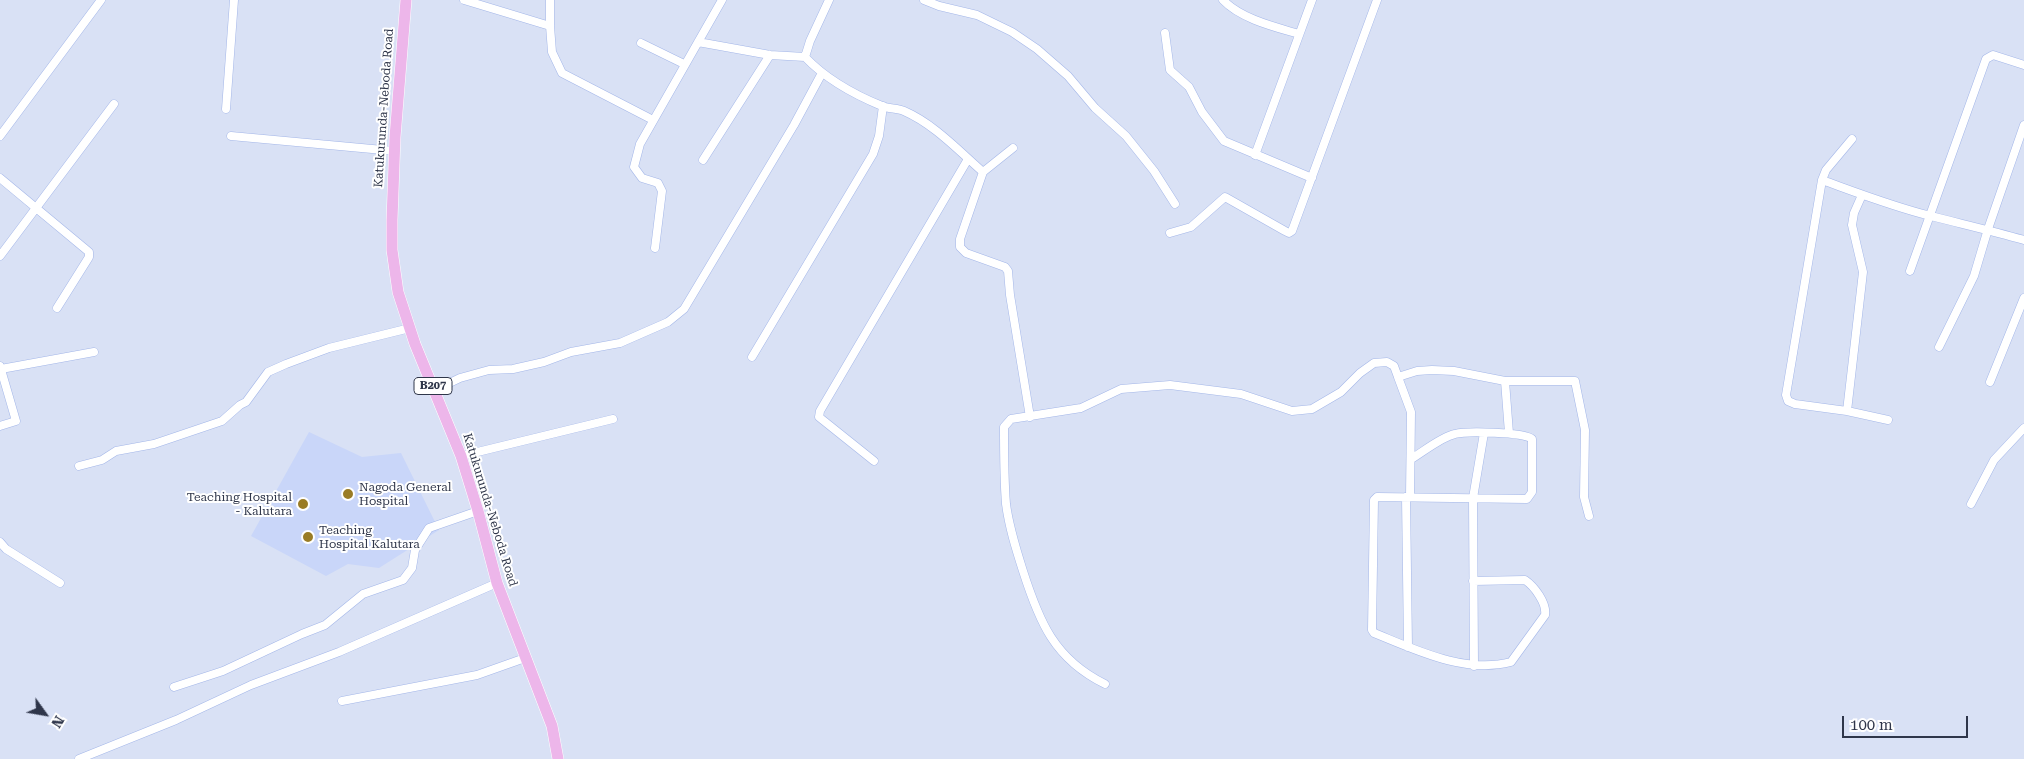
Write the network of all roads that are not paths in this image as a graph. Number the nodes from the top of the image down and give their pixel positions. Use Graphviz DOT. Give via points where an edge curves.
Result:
graph roads {
  1 [pos="101,0"];
  2 [pos="234,0"];
  3 [pos="406,0"];
  4 [pos="464,0"];
  5 [pos="550,0"];
  6 [pos="722,0"];
  7 [pos="830,0"];
  8 [pos="924,0"];
  9 [pos="1223,0"];
  10 [pos="1312,0"];
  11 [pos="1376,0"];
  12 [pos="550,26"];
  13 [pos="1165,33"];
  14 [pos="1300,34"];
  15 [pos="698,42"];
  16 [pos="641,43"];
  17 [pos="770,55"];
  18 [pos="805,57"];
  19 [pos="684,64"];
  20 [pos="2024,66"];
  21 [pos="822,73"];
  22 [pos="114,104"];
  23 [pos="884,106"];
  24 [pos="226,109"];
  25 [pos="653,120"];
  26 [pos="2024,125"];
  27 [pos="0,136"];
  28 [pos="231,136"];
  29 [pos="1852,139"];
  30 [pos="1013,148"];
  31 [pos="394,151"];
  32 [pos="1255,155"];
  33 [pos="968,159"];
  34 [pos="703,160"];
  35 [pos="983,172"];
  36 [pos="0,178"];
  37 [pos="1312,178"];
  38 [pos="1822,180"];
  39 [pos="1862,195"];
  40 [pos="1175,204"];
  41 [pos="37,207"];
  42 [pos="1931,216"];
  43 [pos="1988,229"];
  44 [pos="1170,233"];
  45 [pos="2024,240"];
  46 [pos="655,248"];
  47 [pos="0,256"];
  48 [pos="1910,272"];
  49 [pos="2024,298"];
  50 [pos="58,308"];
  51 [pos="410,328"];
  52 [pos="1939,347"];
  53 [pos="94,352"];
  54 [pos="752,358"];
  55 [pos="1,368"];
  56 [pos="1398,377"];
  57 [pos="1505,381"];
  58 [pos="1990,382"];
  59 [pos="435,390"];
  60 [pos="1847,411"];
  61 [pos="1030,417"];
  62 [pos="613,419"];
  63 [pos="1888,420"];
  64 [pos="0,426"];
  65 [pos="2024,428"];
  66 [pos="1484,433"];
  67 [pos="1509,433"];
  68 [pos="461,456"];
  69 [pos="874,460"];
  70 [pos="1411,460"];
  71 [pos="79,466"];
  72 [pos="1408,497"];
  73 [pos="1472,498"];
  74 [pos="1971,504"];
  75 [pos="478,511"];
  76 [pos="1589,516"];
  77 [pos="0,542"];
  78 [pos="1473,581"];
  79 [pos="60,583"];
  80 [pos="497,583"];
  81 [pos="1408,647"];
  82 [pos="526,658"];
  83 [pos="1474,666"];
  84 [pos="1105,684"];
  85 [pos="174,686"];
  86 [pos="342,701"];
  87 [pos="80,759"];
  88 [pos="558,759"];
  1 -- 27 [label="street"];
  2 -- 24 [label="street"];
  3 -- 31 [label="main road, Katukurunda-Neboda Road / B207"];
  4 -- 12 [label="street"];
  5 -- 12 [label="street"];
  6 -- 15 [label="street"];
  7 -- 18 [label="street"];
  8 -- 40 [label="street" via="977,15 1012,32 1041,53 1126,136"];
  9 -- 14 [label="street" via="1264,25"];
  10 -- 14 [label="street"];
  11 -- 37 [label="street"];
  12 -- 25 [label="street" via="552,52 562,73"];
  13 -- 32 [label="street" via="1170,70 1189,87 1202,112 1224,141"];
  14 -- 32 [label="street"];
  15 -- 17 [label="street"];
  15 -- 19 [label="street"];
  16 -- 19 [label="street"];
  17 -- 18 [label="street"];
  17 -- 34 [label="street"];
  18 -- 21 [label="street"];
  19 -- 25 [label="street"];
  20 -- 42 [label="street" via="1993,55 1986,59"];
  21 -- 23 [label="street"];
  21 -- 59 [label="street" via="684,309 668,322 620,343 570,352 513,369 489,370 460,378"];
  22 -- 41 [label="street"];
  23 -- 33 [label="street" via="909,114"];
  23 -- 54 [label="street" via="873,154"];
  25 -- 46 [label="street" via="640,144 634,167 642,178 658,183 662,191"];
  26 -- 43 [label="street"];
  28 -- 31 [label="street"];
  29 -- 38 [label="street" via="1826,170"];
  30 -- 35 [label="street"];
  31 -- 51 [label="main road, Katukurunda-Neboda Road / B207" via="392,250 398,292"];
  32 -- 37 [label="street"];
  33 -- 35 [label="street"];
  33 -- 69 [label="street" via="820,411 819,418"];
  35 -- 61 [label="street" via="960,247 966,253 1008,271"];
  36 -- 41 [label="street"];
  37 -- 44 [label="street" via="1289,232 1225,197 1191,227"];
  38 -- 39 [label="street"];
  38 -- 60 [label="street" via="1786,395 1788,401 1795,404"];
  39 -- 42 [label="street"];
  39 -- 60 [label="street" via="1852,225 1863,272"];
  41 -- 47 [label="street"];
  41 -- 50 [label="street" via="89,252"];
  42 -- 43 [label="street"];
  42 -- 48 [label="street"];
  43 -- 45 [label="street"];
  43 -- 52 [label="street" via="1974,276"];
  49 -- 58 [label="street"];
  51 -- 59 [label="main road, Katukurunda-Neboda Road / B207"];
  51 -- 71 [label="street" via="329,348 286,364 268,372 246,402 222,421 154,444 116,451 102,460"];
  53 -- 55 [label="street"];
  55 -- 64 [label="street" via="16,421"];
  56 -- 57 [label="street" via="1417,371 1454,370"];
  56 -- 61 [label="street" via="1394,366 1387,362 1374,363 1341,392 1312,409 1292,411 1241,394 1170,385 1122,388 1081,408"];
  56 -- 70 [label="street" via="1411,412"];
  57 -- 67 [label="street"];
  57 -- 76 [label="street" via="1574,381 1577,384 1585,430 1584,497"];
  59 -- 68 [label="main road, Katukurunda-Neboda Road / B207"];
  60 -- 63 [label="street"];
  61 -- 84 [label="street" via="1011,419 1004,427 1006,502 1012,539 1035,609 1048,636 1088,676"];
  62 -- 68 [label="street"];
  65 -- 74 [label="street" via="1994,460"];
  66 -- 67 [label="street"];
  66 -- 70 [label="street" via="1453,434"];
  66 -- 73 [label="street"];
  67 -- 73 [label="street" via="1532,439 1531,496 1527,499"];
  68 -- 75 [label="main road, Katukurunda-Neboda Road / B207"];
  70 -- 72 [label="street"];
  72 -- 73 [label="street"];
  72 -- 81 [label="street"];
  72 -- 81 [label="street" via="1377,497 1373,503 1372,630"];
  73 -- 78 [label="street"];
  75 -- 80 [label="main road, Katukurunda-Neboda Road / B207"];
  75 -- 85 [label="street" via="429,528 416,550 408,575 399,583 363,594 325,626 223,671"];
  77 -- 79 [label="street"];
  78 -- 83 [label="street"];
  78 -- 83 [label="street" via="1525,580 1531,584 1546,611 1511,662"];
  80 -- 82 [label="main road, Katukurunda-Neboda Road / B207"];
  80 -- 87 [label="street" via="340,652 252,685"];
  81 -- 83 [label="street"];
  82 -- 86 [label="street" via="477,675"];
  82 -- 88 [label="main road, Katukurunda-Neboda Road / B207" via="552,726"];
}
